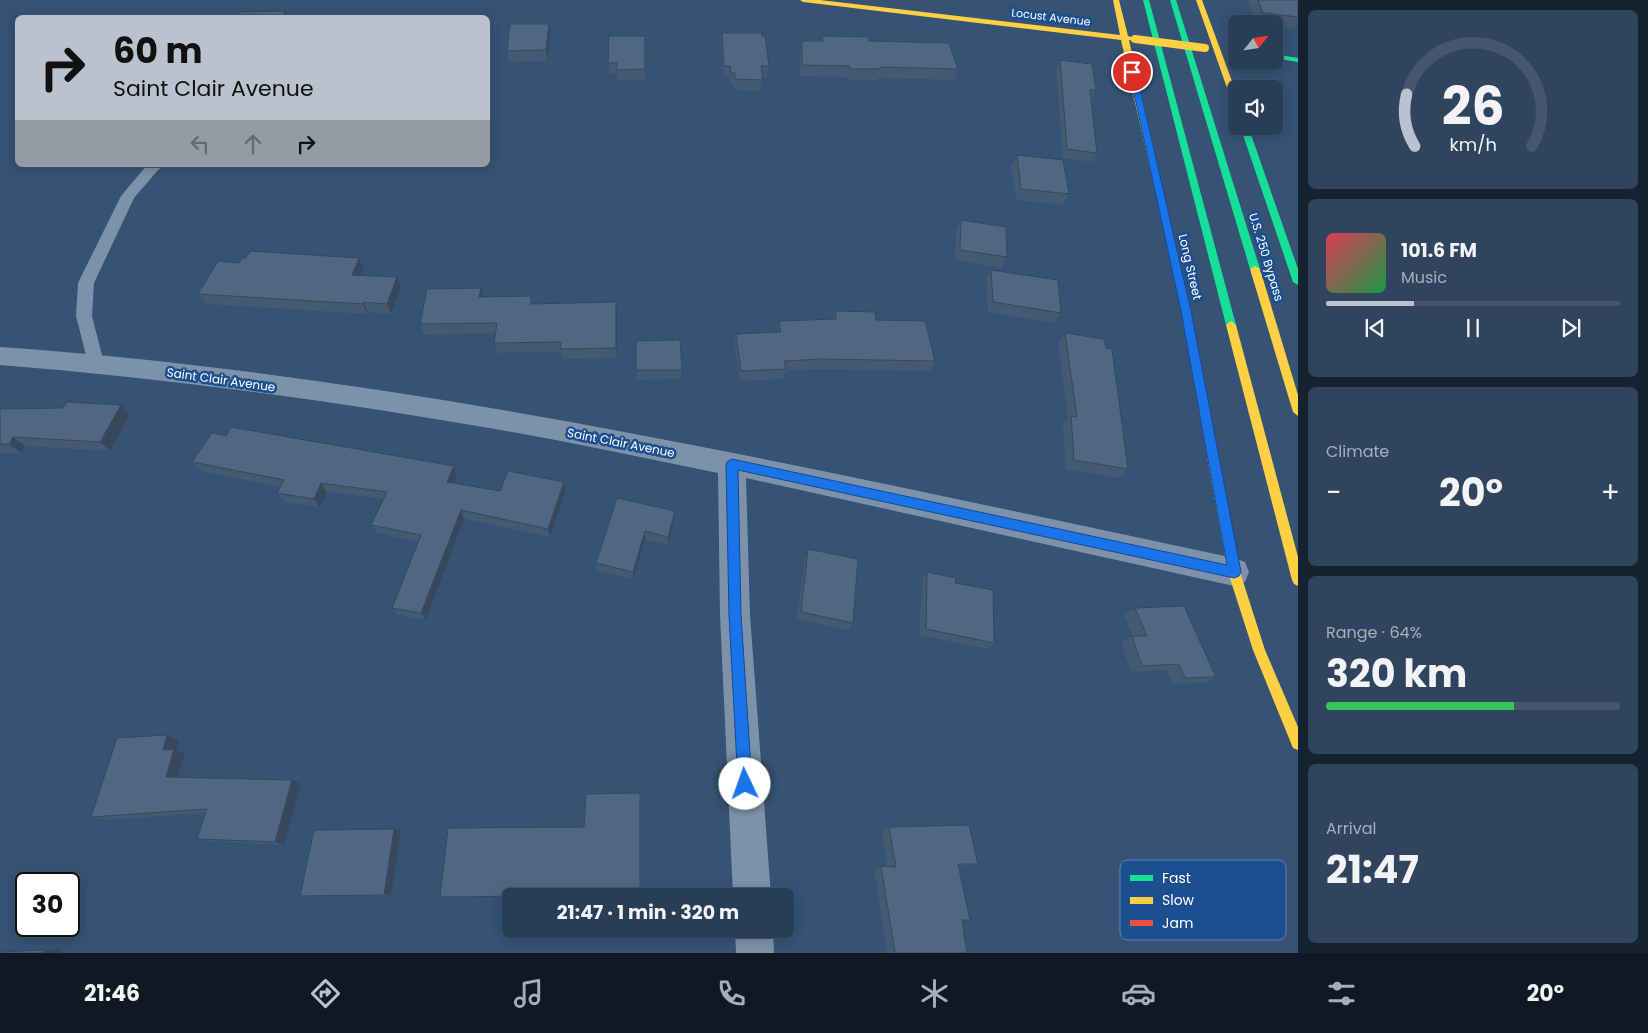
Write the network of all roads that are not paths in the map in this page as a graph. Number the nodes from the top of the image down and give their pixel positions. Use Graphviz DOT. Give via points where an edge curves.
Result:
graph roads {
  1 [pos="803,0"];
  2 [pos="1116,0"];
  3 [pos="1146,0"];
  4 [pos="1172,0"];
  5 [pos="1199,0"];
  6 [pos="1129,38"];
  7 [pos="1223,50"];
  8 [pos="1283,58"];
  9 [pos="1298,60"];
  10 [pos="1230,80"];
  11 [pos="1247,135"];
  12 [pos="153,167"];
  13 [pos="1298,282"];
  14 [pos="0,356"];
  15 [pos="96,363"];
  16 [pos="1298,412"];
  17 [pos="732,464"];
  18 [pos="1234,572"];
  19 [pos="1298,580"];
  20 [pos="1298,743"];
  21 [pos="752,888"];
  22 [pos="754,938"];
  23 [pos="755,953"];
  1 -- 6 [label="main road, Locust Avenue"];
  2 -- 6 [label="main road, Long Street"];
  3 -- 19 [label="main road"];
  4 -- 16 [label="main road, U.S. 250 Bypass"];
  5 -- 7 [label="main road"];
  6 -- 7 [label="main road, Locust Avenue, bridge"];
  6 -- 18 [label="main road, Long Street" via="1186,311"];
  7 -- 10 [label="main road"];
  8 -- 9 [label="main road"];
  11 -- 13 [label="main road"];
  12 -- 15 [label="lane" via="128,196 86,282 84,316"];
  14 -- 15 [label="street, Saint Clair Avenue"];
  15 -- 17 [label="street, Saint Clair Avenue" via="496,419"];
  17 -- 18 [label="street, Saint Clair Avenue"];
  17 -- 21 [label="street" via="735,615"];
  18 -- 20 [label="main road, Long Street" via="1259,650"];
  22 -- 23 [label="street"];
}
